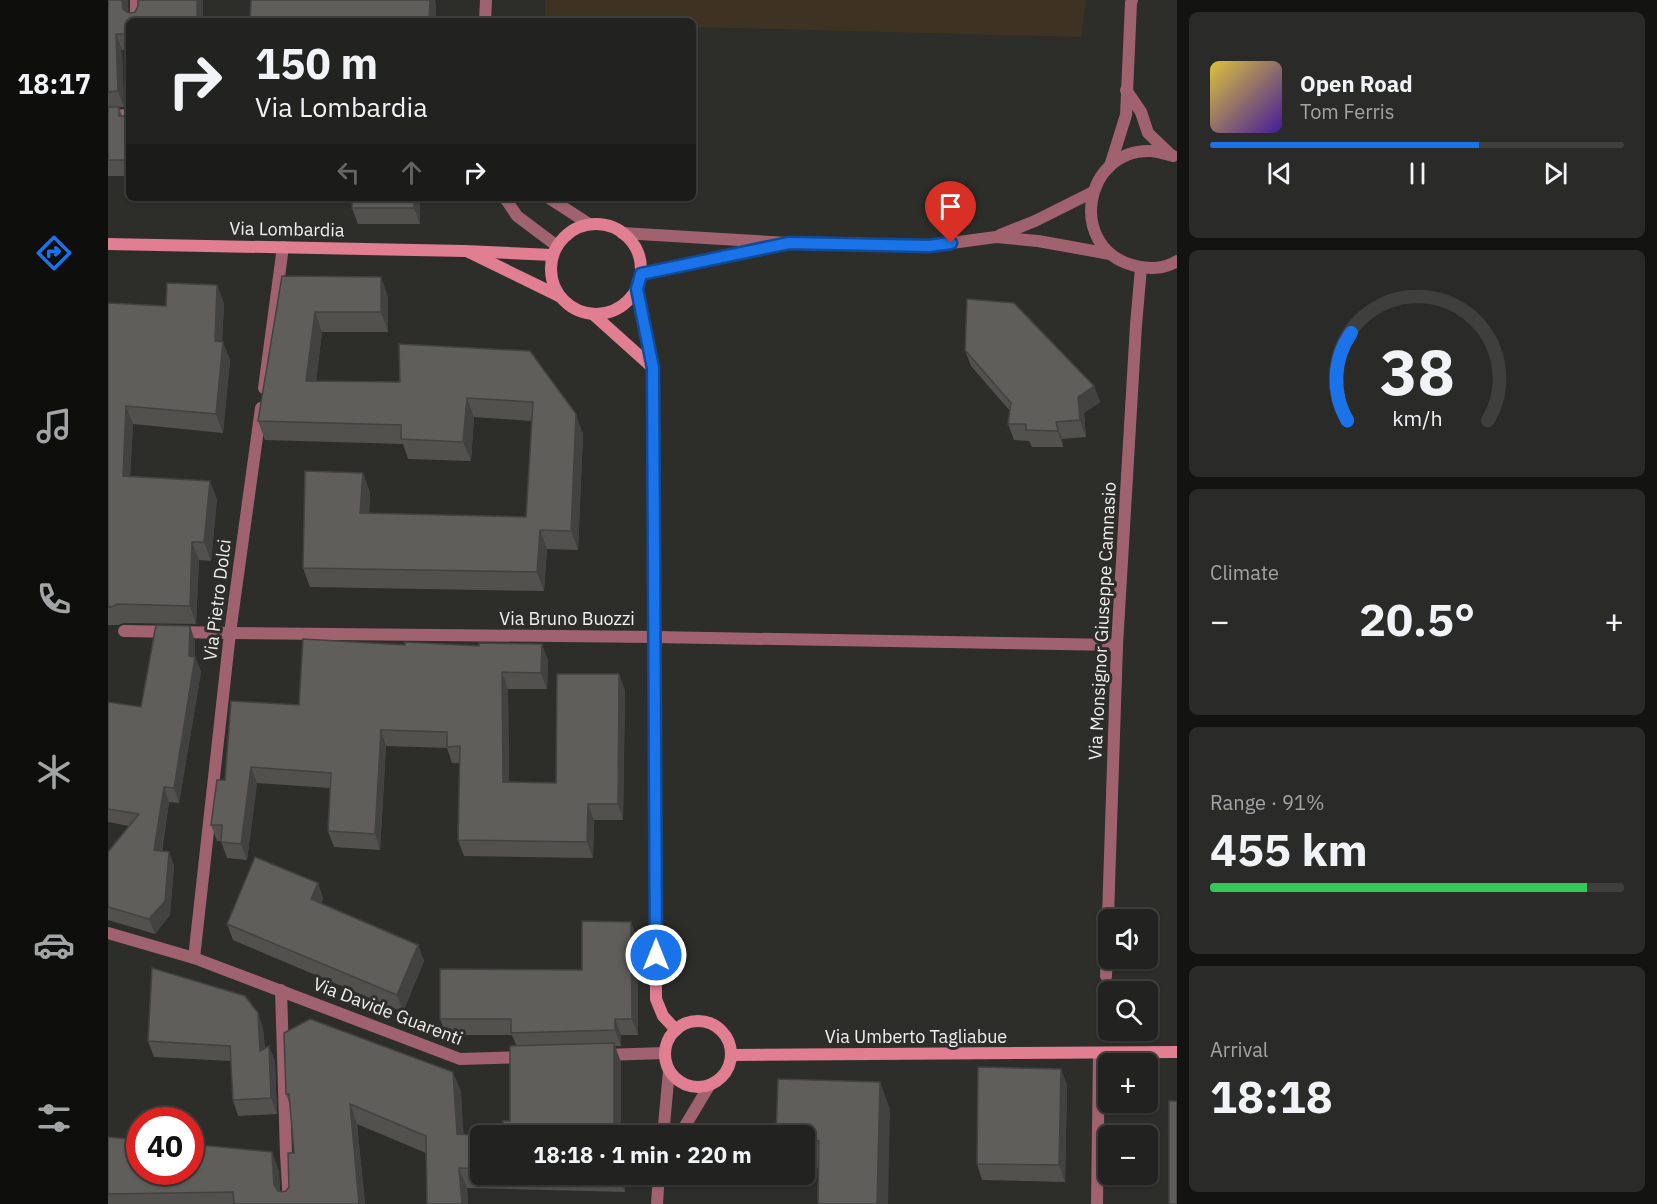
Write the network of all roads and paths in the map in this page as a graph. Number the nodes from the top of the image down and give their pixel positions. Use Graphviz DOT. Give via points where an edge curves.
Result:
graph roads {
  1 [pos="136,0"];
  2 [pos="486,0"];
  3 [pos="1132,0"];
  4 [pos="136,18"];
  5 [pos="485,18"];
  6 [pos="1126,90"];
  7 [pos="126,115"];
  8 [pos="108,116"];
  9 [pos="1175,157"];
  10 [pos="1110,166"];
  11 [pos="1093,192"];
  12 [pos="507,201"];
  13 [pos="554,201"];
  14 [pos="589,224"];
  15 [pos="622,233"];
  16 [pos="996,237"];
  17 [pos="789,243"];
  18 [pos="108,244"];
  19 [pos="283,247"];
  20 [pos="554,250"];
  21 [pos="465,251"];
  22 [pos="1110,254"];
  23 [pos="1177,261"];
  24 [pos="1141,268"];
  25 [pos="641,274"];
  26 [pos="637,289"];
  27 [pos="559,296"];
  28 [pos="594,315"];
  29 [pos="653,368"];
  30 [pos="124,631"];
  31 [pos="231,633"];
  32 [pos="654,637"];
  33 [pos="1117,645"];
  34 [pos="108,933"];
  35 [pos="194,958"];
  36 [pos="1106,976"];
  37 [pos="281,990"];
  38 [pos="676,1030"];
  39 [pos="1177,1052"];
  40 [pos="665,1053"];
  41 [pos="1098,1053"];
  42 [pos="1099,1053"];
  43 [pos="732,1054"];
  44 [pos="596,1055"];
  45 [pos="539,1057"];
  46 [pos="669,1071"];
  47 [pos="709,1086"];
  48 [pos="1098,1113"];
  49 [pos="664,1125"];
  50 [pos="686,1125"];
  51 [pos="658,1185"];
  52 [pos="289,1204"];
  53 [pos="657,1204"];
  54 [pos="1097,1204"];
  1 -- 4 [label="street"];
  2 -- 5 [label="street"];
  3 -- 6 [label="street"];
  6 -- 9 [label="street" via="1141,111 1148,134"];
  6 -- 10 [label="street" via="1126,115"];
  7 -- 8 [label="street"];
  9 -- 10 [label="street" via="1140,152"];
  10 -- 11 [label="street"];
  11 -- 16 [label="street"];
  11 -- 22 [label="street" via="1092,226"];
  12 -- 20 [label="street"];
  13 -- 14 [label="street"];
  14 -- 15 [label="street" via="606,225"];
  14 -- 20 [label="street" via="574,230"];
  15 -- 17 [label="street"];
  15 -- 25 [label="street" via="640,258"];
  16 -- 17 [label="street" via="929,246"];
  16 -- 22 [label="street"];
  17 -- 25 [label="street"];
  18 -- 19 [label="street, Via Lombardia"];
  19 -- 21 [label="street, Via Lombardia"];
  19 -- 31 [label="street, Via Pietro Dolci"];
  20 -- 21 [label="street, Via Lombardia"];
  20 -- 27 [label="street" via="553,283"];
  21 -- 27 [label="street, Via Lombardia"];
  22 -- 24 [label="street"];
  23 -- 24 [label="street" via="1158,268"];
  24 -- 33 [label="street, Via Monsignor Giuseppe Camnasio"];
  25 -- 26 [label="street"];
  26 -- 28 [label="street" via="619,308"];
  26 -- 29 [label="street"];
  27 -- 28 [label="street" via="569,306"];
  28 -- 29 [label="street"];
  29 -- 32 [label="street"];
  30 -- 31 [label="street, Via Bruno Buozzi"];
  31 -- 32 [label="street, Via Bruno Buozzi"];
  31 -- 35 [label="street, Via Pietro Dolci"];
  32 -- 33 [label="street, Via Bruno Buozzi"];
  32 -- 38 [label="street" via="656,999 663,1016"];
  33 -- 36 [label="street, Via Monsignor Giuseppe Camnasio"];
  34 -- 35 [label="street, Via Davide Guarenti"];
  35 -- 37 [label="street, Via Davide Guarenti"];
  37 -- 45 [label="street, Via Davide Guarenti" via="460,1059"];
  37 -- 52 [label="street" via="280,1155"];
  38 -- 40 [label="street"];
  38 -- 43 [label="street" via="696,1021 717,1026 725,1034"];
  39 -- 42 [label="street, Via Umberto Tagliabue"];
  40 -- 44 [label="street"];
  40 -- 46 [label="street"];
  41 -- 43 [label="street, Via Umberto Tagliabue"];
  43 -- 47 [label="street" via="726,1074"];
  46 -- 47 [label="street" via="686,1085"];
  46 -- 49 [label="street"];
  47 -- 50 [label="street"];
  48 -- 54 [label="street"];
  51 -- 53 [label="street"];
}
